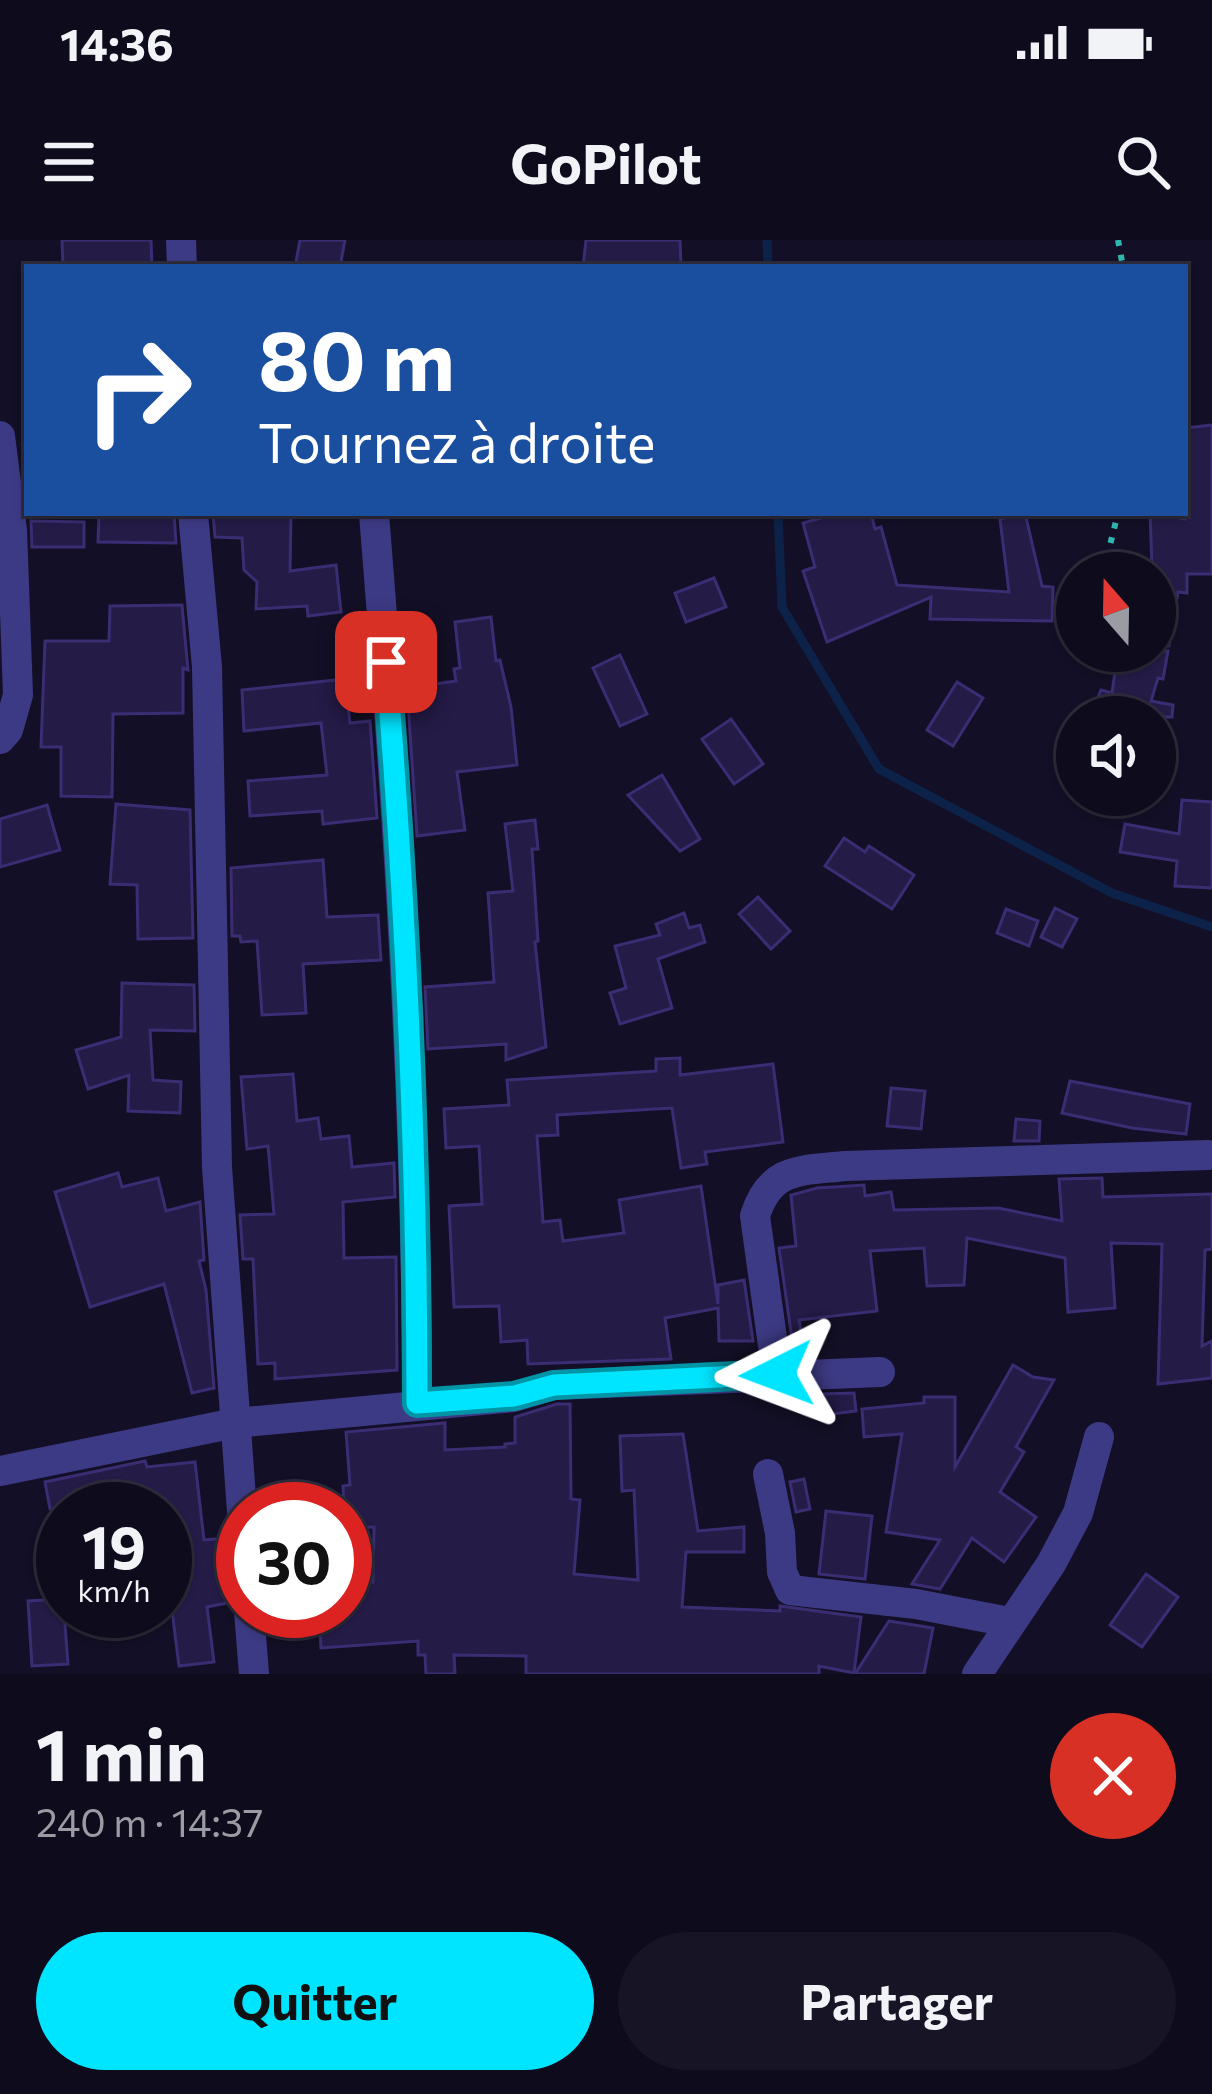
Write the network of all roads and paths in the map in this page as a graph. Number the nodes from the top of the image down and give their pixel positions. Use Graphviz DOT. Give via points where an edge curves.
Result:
graph roads {
  1 [pos="0,436"];
  2 [pos="193,516"];
  3 [pos="374,516"];
  4 [pos="1117,516"];
  5 [pos="6,531"];
  6 [pos="1109,552"];
  7 [pos="0,739"];
  8 [pos="1208,1155"];
  9 [pos="880,1372"];
  10 [pos="777,1374"];
  11 [pos="417,1403"];
  12 [pos="235,1423"];
  13 [pos="1099,1437"];
  14 [pos="0,1471"];
  15 [pos="768,1474"];
  16 [pos="240,1482"];
  17 [pos="1009,1622"];
  18 [pos="252,1638"];
  19 [pos="254,1674"];
  20 [pos="977,1674"];
  1 -- 5 [label="street"];
  2 -- 12 [label="street" via="207,668 217,1167"];
  3 -- 11 [label="street" via="409,1030"];
  4 -- 6 [label="path"];
  5 -- 7 [label="street" via="18,695"];
  8 -- 10 [label="street" via="790,1172 763,1191 755,1216"];
  9 -- 10 [label="street"];
  10 -- 11 [label="street" via="554,1385"];
  11 -- 12 [label="street"];
  12 -- 14 [label="street"];
  12 -- 16 [label="street"];
  13 -- 17 [label="street" via="1078,1513"];
  15 -- 17 [label="street" via="790,1590"];
  17 -- 20 [label="street"];
  18 -- 19 [label="street"];
}
